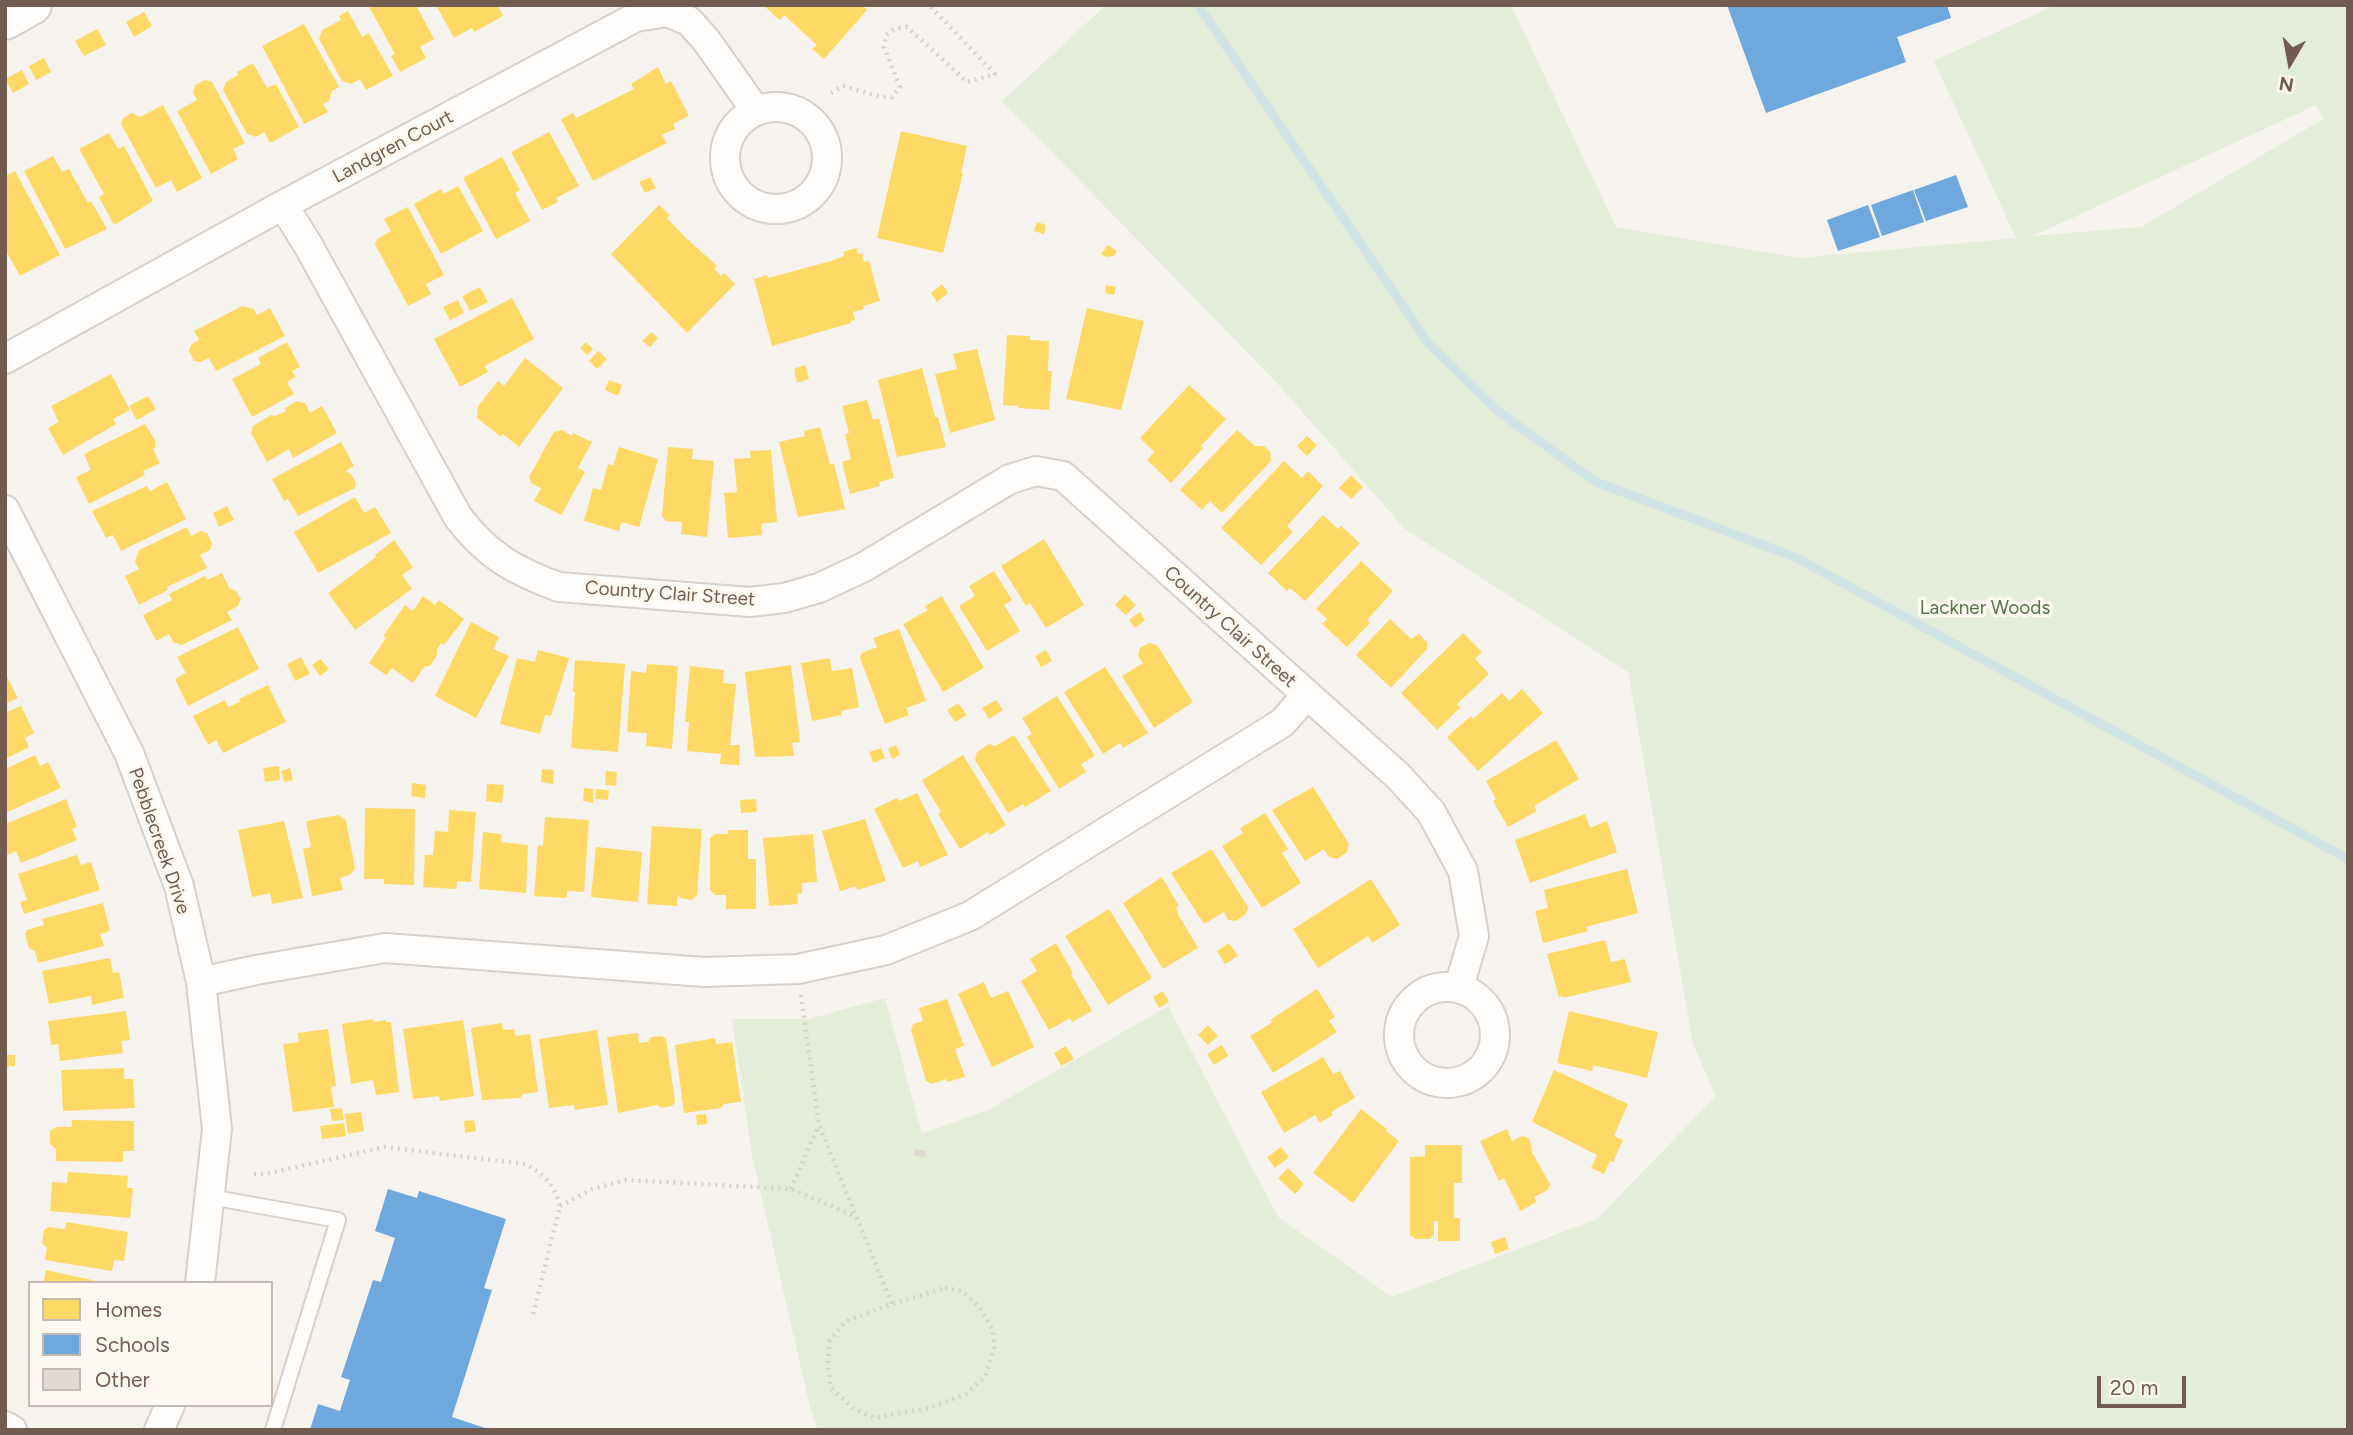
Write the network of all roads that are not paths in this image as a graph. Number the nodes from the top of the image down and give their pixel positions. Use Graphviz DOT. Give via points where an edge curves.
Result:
graph roads {
  1 [pos="32,5"];
  2 [pos="5,20"];
  3 [pos="756,111"];
  4 [pos="283,205"];
  5 [pos="5,359"];
  6 [pos="5,510"];
  7 [pos="1306,696"];
  8 [pos="201,982"];
  9 [pos="1459,987"];
  10 [pos="210,1197"];
  11 [pos="200,1281"];
  12 [pos="169,1407"];
  13 [pos="5,1426"];
  14 [pos="12,1430"];
  15 [pos="159,1430"];
  16 [pos="273,1430"];
  1 -- 2 [label="main road"];
  3 -- 4 [label="street, Landgren Court" via="689,21 667,12 636,17"];
  4 -- 5 [label="street, Landgren Court"];
  4 -- 7 [label="street, Country Clair Street" via="458,517 491,554 512,568 559,587 750,602 784,598 864,567 1010,479 1036,471 1063,476"];
  6 -- 8 [label="street, Pebblecreek Drive" via="129,753 179,886"];
  7 -- 8 [label="street, Country Clair Street" via="1282,723 970,916 886,950 798,969 704,972 386,948"];
  7 -- 9 [label="street" via="1398,776 1431,812 1463,871 1474,936"];
  8 -- 10 [label="street, Pebblecreek Drive" via="217,1129"];
  10 -- 11 [label="street, Pebblecreek Drive"];
  10 -- 16 [label="lane" via="338,1220"];
  12 -- 15 [label="street"];
  13 -- 14 [label="street"];
}
